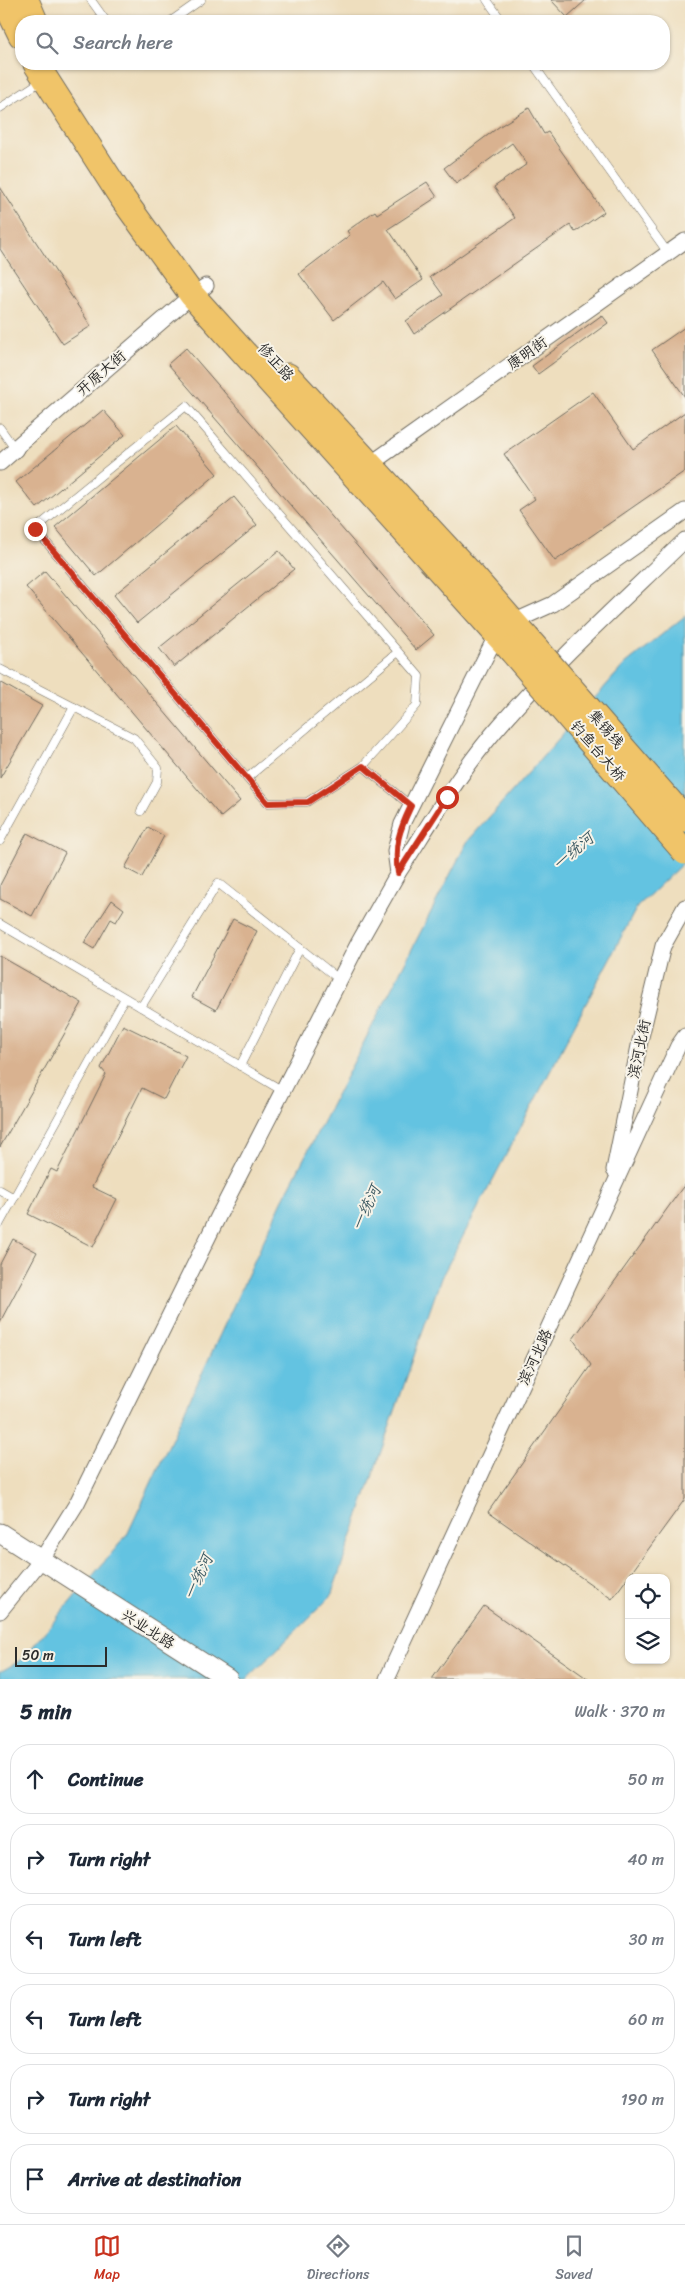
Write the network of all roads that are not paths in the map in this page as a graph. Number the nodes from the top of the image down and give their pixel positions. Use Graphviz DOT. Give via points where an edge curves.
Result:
graph roads {
  1 [pos="4,0"];
  2 [pos="92,0"];
  3 [pos="201,0"];
  4 [pos="487,0"];
  5 [pos="22,15"];
  6 [pos="102,15"];
  7 [pos="180,15"];
  8 [pos="498,15"];
  9 [pos="44,70"];
  10 [pos="46,70"];
  11 [pos="538,70"];
  12 [pos="0,108"];
  13 [pos="679,247"];
  14 [pos="199,290"];
  15 [pos="0,428"];
  16 [pos="15,448"];
  17 [pos="0,463"];
  18 [pos="369,465"];
  19 [pos="685,511"];
  20 [pos="685,540"];
  21 [pos="512,636"];
  22 [pos="398,652"];
  23 [pos="0,669"];
  24 [pos="74,707"];
  25 [pos="363,766"];
  26 [pos="247,778"];
  27 [pos="411,806"];
  28 [pos="141,811"];
  29 [pos="685,819"];
  30 [pos="0,841"];
  31 [pos="685,852"];
  32 [pos="398,873"];
  33 [pos="685,907"];
  34 [pos="0,924"];
  35 [pos="300,948"];
  36 [pos="340,980"];
  37 [pos="125,998"];
  38 [pos="141,1007"];
  39 [pos="685,1036"];
  40 [pos="240,1066"];
  41 [pos="283,1091"];
  42 [pos="0,1190"];
  43 [pos="609,1196"];
  44 [pos="14,1198"];
  45 [pos="0,1223"];
  46 [pos="0,1533"];
  47 [pos="42,1559"];
  48 [pos="0,1611"];
  49 [pos="228,1679"];
  50 [pos="387,1679"];
  1 -- 5 [label="highway"];
  2 -- 6 [label="lane"];
  3 -- 7 [label="lane"];
  4 -- 8 [label="lane"];
  9 -- 12 [label="lane"];
  10 -- 14 [label="highway, 修正路" via="116,160"];
  11 -- 13 [label="lane"];
  13 -- 18 [label="street, 康明街"];
  14 -- 16 [label="street, 开原大街"];
  14 -- 18 [label="highway, 修正路"];
  14 -- 21 [label="highway, 修正路"];
  15 -- 16 [label="lane"];
  16 -- 17 [label="street, 开原大街"];
  18 -- 21 [label="highway, 修正路"];
  19 -- 21 [label="street"];
  20 -- 32 [label="street" via="567,653 501,724 447,797"];
  21 -- 27 [label="street"];
  21 -- 29 [label="highway, 集锡线, bridge"];
  21 -- 31 [label="highway, 钓鱼台大桥, bridge"];
  22 -- 25 [label="lane" via="419,676 417,705"];
  22 -- 26 [label="lane"];
  22 -- 26 [label="lane" via="186,406 35,529"];
  23 -- 24 [label="lane"];
  24 -- 28 [label="lane" via="134,738 158,768 157,782"];
  24 -- 30 [label="lane"];
  25 -- 26 [label="lane" via="308,802 268,803"];
  25 -- 27 [label="lane"];
  27 -- 32 [label="street" via="395,851"];
  32 -- 36 [label="street"];
  33 -- 43 [label="street, 滨河北街" via="663,946"];
  34 -- 37 [label="lane"];
  35 -- 36 [label="lane"];
  35 -- 38 [label="lane" via="218,883"];
  35 -- 40 [label="lane"];
  36 -- 41 [label="street"];
  37 -- 38 [label="lane"];
  37 -- 44 [label="lane"];
  38 -- 40 [label="lane"];
  39 -- 43 [label="street, 滨河北路"];
  40 -- 41 [label="lane"];
  41 -- 47 [label="street" via="77,1503"];
  42 -- 44 [label="lane"];
  43 -- 50 [label="street, 滨河北路"];
  44 -- 45 [label="lane"];
  46 -- 47 [label="street, 兴业北路"];
  47 -- 48 [label="street"];
  47 -- 49 [label="street, 兴业北路"];
}
